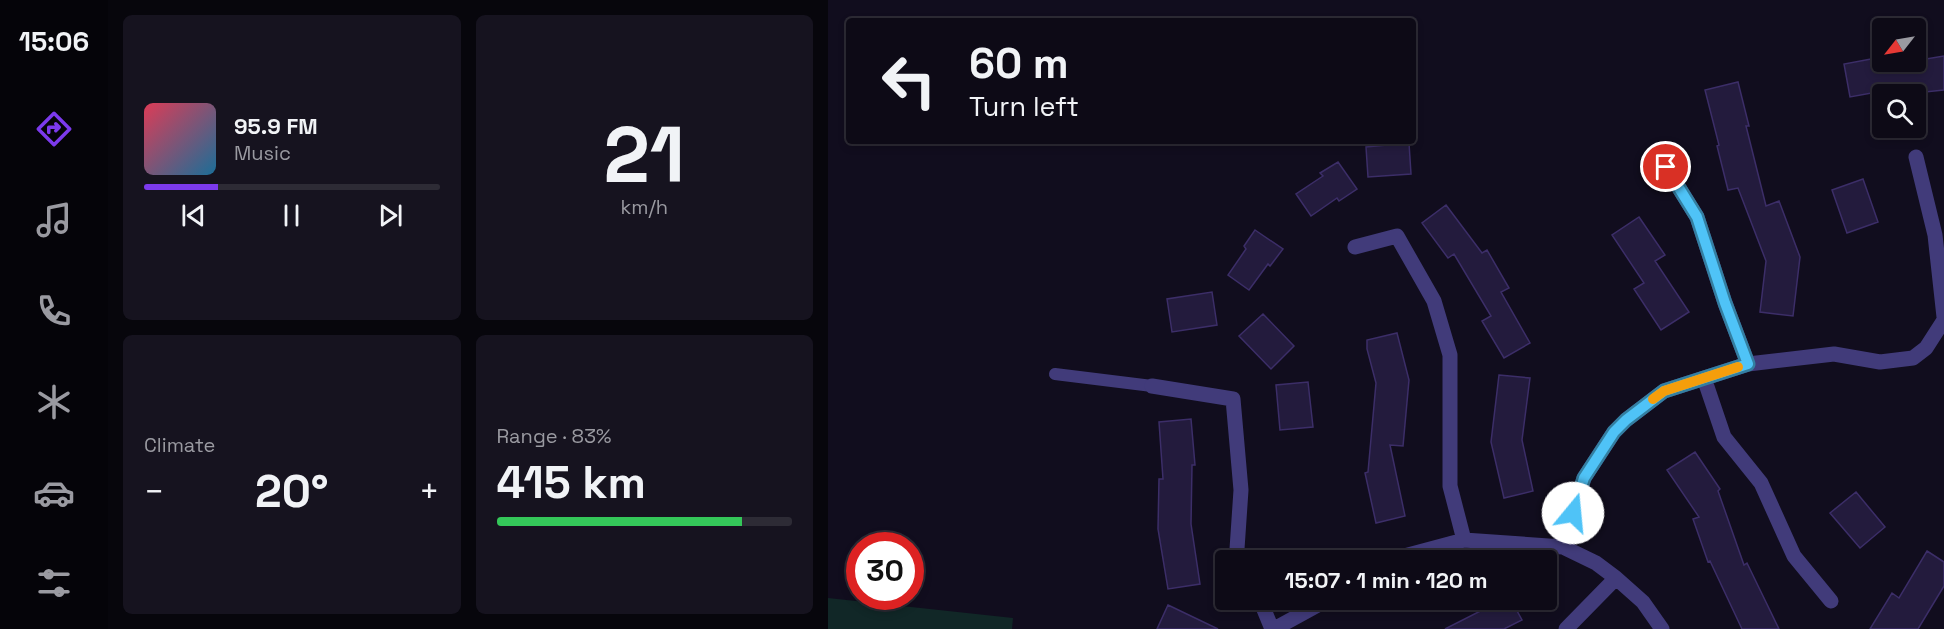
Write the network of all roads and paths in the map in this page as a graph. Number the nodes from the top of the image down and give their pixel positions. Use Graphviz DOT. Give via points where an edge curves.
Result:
graph roads {
  1 [pos="1916,157"];
  2 [pos="1666,167"];
  3 [pos="1355,247"];
  4 [pos="1944,319"];
  5 [pos="1748,364"];
  6 [pos="1055,374"];
  7 [pos="1704,378"];
  8 [pos="1152,386"];
  9 [pos="1464,540"];
  10 [pos="1563,547"];
  11 [pos="1238,550"];
  12 [pos="1427,550"];
  13 [pos="1616,578"];
  14 [pos="1831,601"];
  15 [pos="1264,610"];
  16 [pos="1308,610"];
  17 [pos="1273,629"];
  18 [pos="1566,629"];
  19 [pos="1662,629"];
  1 -- 4 [label="street" via="1935,235"];
  2 -- 5 [label="street" via="1697,217"];
  3 -- 9 [label="street" via="1397,236 1434,301 1450,355 1450,486"];
  4 -- 5 [label="street" via="1926,348 1913,358 1880,362 1834,354"];
  5 -- 7 [label="street"];
  6 -- 8 [label="lane"];
  7 -- 10 [label="street" via="1664,391 1614,432 1584,478"];
  7 -- 14 [label="street" via="1724,437 1761,483 1794,556"];
  8 -- 11 [label="street" via="1233,399 1241,490"];
  9 -- 10 [label="street"];
  9 -- 12 [label="street"];
  10 -- 13 [label="street" via="1596,562"];
  13 -- 18 [label="street"];
  13 -- 19 [label="street" via="1643,602"];
  15 -- 17 [label="street"];
  16 -- 17 [label="street"];
}
